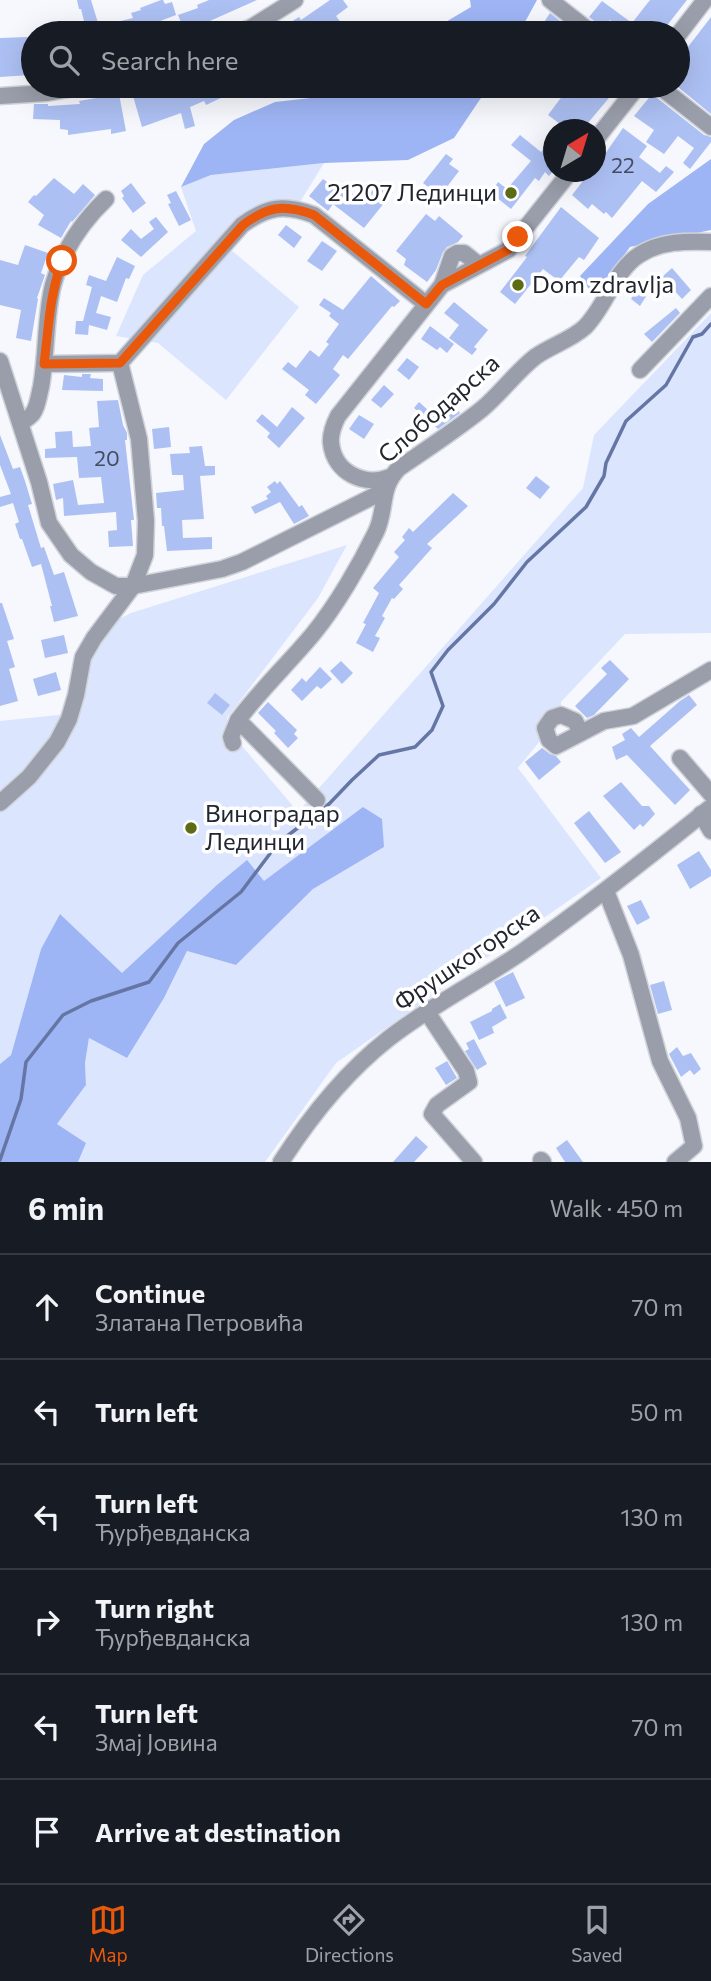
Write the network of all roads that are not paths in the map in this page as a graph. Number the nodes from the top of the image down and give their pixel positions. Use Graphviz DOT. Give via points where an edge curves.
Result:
graph roads {
  1 [pos="295,0"];
  2 [pos="550,0"];
  3 [pos="705,0"];
  4 [pos="262,21"];
  5 [pos="577,21"];
  6 [pos="689,21"];
  7 [pos="21,95"];
  8 [pos="0,96"];
  9 [pos="628,98"];
  10 [pos="674,98"];
  11 [pos="606,126"];
  12 [pos="711,127"];
  13 [pos="562,182"];
  14 [pos="106,199"];
  15 [pos="711,242"];
  16 [pos="711,296"];
  17 [pos="426,304"];
  18 [pos="120,363"];
  19 [pos="44,364"];
  20 [pos="1,369"];
  21 [pos="640,370"];
  22 [pos="20,423"];
  23 [pos="387,484"];
  24 [pos="133,586"];
  25 [pos="711,670"];
  26 [pos="239,720"];
  27 [pos="581,733"];
  28 [pos="233,743"];
  29 [pos="680,758"];
  30 [pos="711,794"];
  31 [pos="317,800"];
  32 [pos="0,803"];
  33 [pos="706,811"];
  34 [pos="711,831"];
  35 [pos="606,891"];
  36 [pos="427,1012"];
  37 [pos="281,1162"];
  38 [pos="474,1162"];
  39 [pos="675,1162"];
  1 -- 4 [label="street"];
  2 -- 5 [label="street"];
  3 -- 6 [label="street"];
  7 -- 8 [label="street"];
  9 -- 11 [label="street"];
  10 -- 12 [label="street"];
  13 -- 17 [label="street" via="508,250 479,265 464,253 452,256 442,285"];
  14 -- 19 [label="street" via="89,215 62,261 49,311"];
  15 -- 23 [label="street, Слободарска" via="667,244 636,257 585,326 537,355 484,407 400,468"];
  16 -- 21 [label="street"];
  17 -- 18 [label="street" via="314,215 296,208 276,208 243,225"];
  17 -- 23 [label="street" via="332,429 335,458 344,470 356,478"];
  18 -- 19 [label="street"];
  18 -- 24 [label="street" via="139,439 146,521 145,555"];
  19 -- 22 [label="street" via="33,413"];
  20 -- 22 [label="street"];
  22 -- 24 [label="street" via="49,523 71,555 116,586"];
  23 -- 24 [label="street" via="242,562"];
  23 -- 26 [label="street, Слободарска" via="377,530 334,605"];
  24 -- 32 [label="street" via="83,657 69,719 57,742"];
  25 -- 27 [label="street" via="633,716 604,721"];
  26 -- 28 [label="street, Слободарска"];
  26 -- 31 [label="street"];
  29 -- 30 [label="street"];
  33 -- 34 [label="street, Фрушкогорска"];
  33 -- 35 [label="street, Фрушкогорска"];
  35 -- 36 [label="street, Фрушкогорска"];
  35 -- 39 [label="street" via="631,955 660,1061 688,1118 694,1146"];
  36 -- 37 [label="street, Фрушкогорска" via="383,1044 342,1083"];
  36 -- 38 [label="street" via="466,1070 469,1082 437,1105 432,1114"];
}
